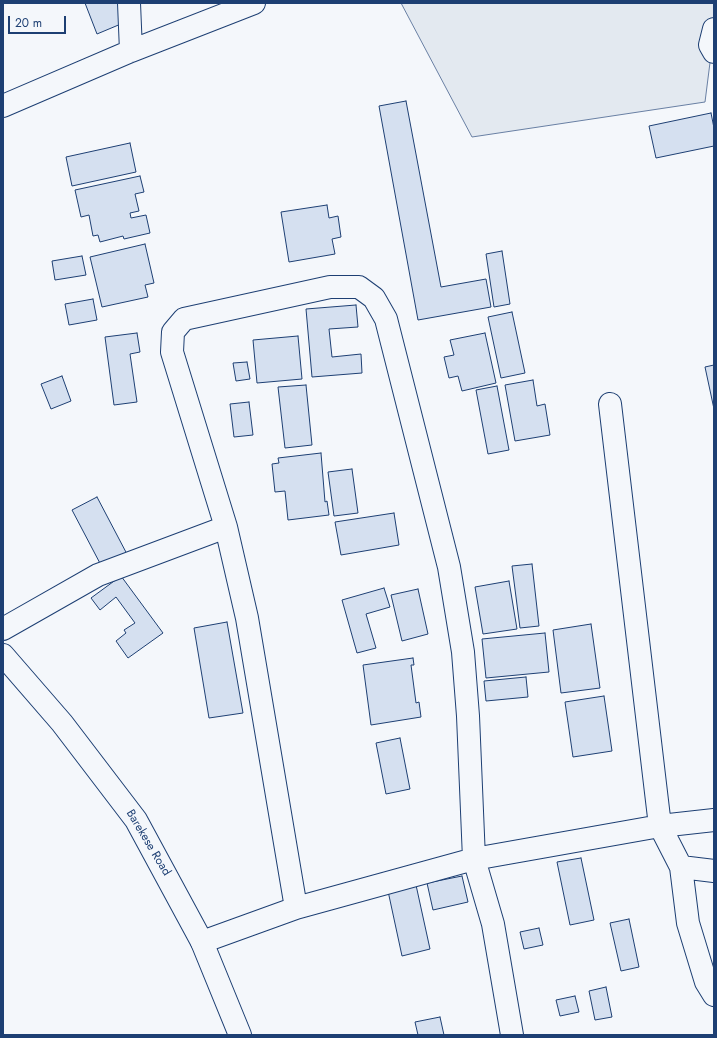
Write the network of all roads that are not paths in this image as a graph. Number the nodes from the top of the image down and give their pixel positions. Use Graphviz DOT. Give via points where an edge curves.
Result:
graph roads {
  1 [pos="129,3"];
  2 [pos="254,3"];
  3 [pos="714,29"];
  4 [pos="132,51"];
  5 [pos="714,52"];
  6 [pos="3,106"];
  7 [pos="610,404"];
  8 [pos="226,527"];
  9 [pos="3,629"];
  10 [pos="3,655"];
  11 [pos="714,820"];
  12 [pos="660,826"];
  13 [pos="474,859"];
  14 [pos="681,867"];
  15 [pos="714,871"];
  16 [pos="296,908"];
  17 [pos="202,942"];
  18 [pos="714,994"];
  19 [pos="240,1035"];
  20 [pos="512,1035"];
  1 -- 4 [label="street"];
  2 -- 4 [label="street"];
  3 -- 5 [label="street" via="710,45"];
  4 -- 6 [label="street"];
  7 -- 12 [label="street"];
  8 -- 9 [label="street" via="98,575"];
  8 -- 13 [label="street" via="172,352 173,332 184,319 330,287 359,287 374,298 386,319 449,567 463,652"];
  8 -- 16 [label="street" via="247,618"];
  10 -- 17 [label="street, Barekese Road" via="62,722 136,820"];
  11 -- 12 [label="street"];
  12 -- 13 [label="street"];
  12 -- 14 [label="street"];
  13 -- 16 [label="street"];
  13 -- 20 [label="street" via="494,924"];
  14 -- 15 [label="street"];
  14 -- 18 [label="street" via="688,923 706,982"];
  16 -- 17 [label="street"];
  17 -- 19 [label="street, Barekese Road"];
}
